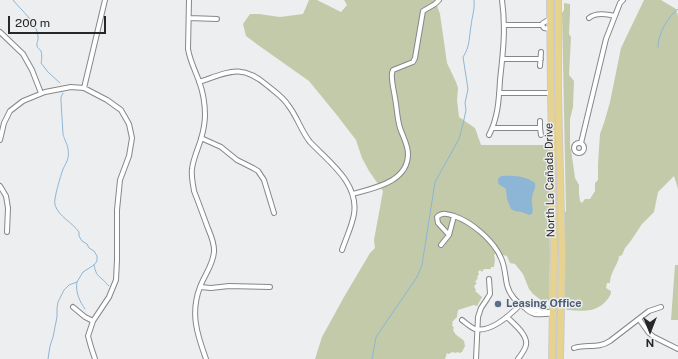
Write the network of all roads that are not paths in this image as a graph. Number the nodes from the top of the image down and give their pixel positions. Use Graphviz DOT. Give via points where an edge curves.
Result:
graph roads {
  1 [pos="105,0"];
  2 [pos="189,0"];
  3 [pos="439,0"];
  4 [pos="502,0"];
  5 [pos="550,0"];
  6 [pos="558,0"];
  7 [pos="623,0"];
  8 [pos="615,16"];
  9 [pos="189,18"];
  10 [pos="589,18"];
  11 [pos="217,19"];
  12 [pos="550,19"];
  13 [pos="505,25"];
  14 [pos="542,25"];
  15 [pos="550,29"];
  16 [pos="0,32"];
  17 [pos="541,52"];
  18 [pos="503,59"];
  19 [pos="541,59"];
  20 [pos="540,66"];
  21 [pos="199,82"];
  22 [pos="84,88"];
  23 [pos="41,93"];
  24 [pos="499,93"];
  25 [pos="551,93"];
  26 [pos="540,121"];
  27 [pos="493,128"];
  28 [pos="540,128"];
  29 [pos="1,132"];
  30 [pos="489,135"];
  31 [pos="540,135"];
  32 [pos="201,138"];
  33 [pos="0,140"];
  34 [pos="581,143"];
  35 [pos="552,157"];
  36 [pos="559,157"];
  37 [pos="0,186"];
  38 [pos="353,194"];
  39 [pos="274,213"];
  40 [pos="454,216"];
  41 [pos="7,232"];
  42 [pos="449,235"];
  43 [pos="441,245"];
  44 [pos="342,250"];
  45 [pos="489,279"];
  46 [pos="200,286"];
  47 [pos="270,287"];
  48 [pos="520,305"];
  49 [pos="73,307"];
  50 [pos="661,307"];
  51 [pos="554,313"];
  52 [pos="508,316"];
  53 [pos="639,319"];
  54 [pos="462,320"];
  55 [pos="93,321"];
  56 [pos="478,329"];
  57 [pos="574,348"];
  58 [pos="678,348"];
  59 [pos="95,359"];
  60 [pos="206,359"];
  61 [pos="476,359"];
  62 [pos="518,359"];
  63 [pos="552,359"];
  64 [pos="560,359"];
  1 -- 22 [label="street"];
  2 -- 9 [label="street"];
  3 -- 38 [label="street" via="423,11 413,62 393,70 392,73 399,121 407,145 405,166 396,178 375,188"];
  4 -- 13 [label="street"];
  5 -- 12 [label="main road, North La Cañada Drive"];
  6 -- 36 [label="main road, North La Cañada Drive"];
  7 -- 8 [label="street"];
  8 -- 10 [label="street" via="597,14"];
  8 -- 34 [label="street" via="604,44"];
  9 -- 11 [label="street"];
  9 -- 21 [label="street" via="189,57"];
  12 -- 14 [label="street"];
  12 -- 15 [label="main road, North La Cañada Drive"];
  13 -- 14 [label="street"];
  13 -- 18 [label="street"];
  14 -- 15 [label="street"];
  15 -- 25 [label="main road, North La Cañada Drive"];
  16 -- 23 [label="street" via="22,54"];
  17 -- 19 [label="street"];
  18 -- 19 [label="street"];
  18 -- 24 [label="street"];
  19 -- 20 [label="street"];
  21 -- 32 [label="street" via="205,107"];
  21 -- 38 [label="street" via="237,71 259,78 289,106 305,136 346,180"];
  22 -- 23 [label="street" via="71,87"];
  22 -- 55 [label="street" via="121,110 129,124 132,138 129,156 120,180 116,280 109,297"];
  23 -- 29 [label="street" via="22,101 10,111"];
  24 -- 25 [label="street"];
  24 -- 27 [label="street"];
  25 -- 35 [label="main road, North La Cañada Drive"];
  26 -- 28 [label="street"];
  27 -- 28 [label="street"];
  27 -- 30 [label="street"];
  28 -- 31 [label="street"];
  29 -- 33 [label="street"];
  32 -- 39 [label="street" via="221,147 261,175"];
  32 -- 46 [label="street" via="192,169 192,183 214,253"];
  35 -- 36 [label="main road"];
  35 -- 51 [label="main road, North La Cañada Drive"];
  36 -- 64 [label="main road, North La Cañada Drive" via="562,256"];
  37 -- 41 [label="street" via="6,196 8,208"];
  38 -- 44 [label="street" via="354,214"];
  40 -- 42 [label="street"];
  40 -- 42 [label="street" via="440,214 437,217 438,223"];
  40 -- 48 [label="street" via="475,227 493,246 502,259 512,297"];
  42 -- 43 [label="street"];
  45 -- 56 [label="street" via="490,294 481,308"];
  46 -- 47 [label="street"];
  46 -- 60 [label="street" via="195,304 196,332"];
  48 -- 51 [label="street" via="537,314"];
  48 -- 52 [label="street"];
  49 -- 55 [label="street"];
  50 -- 53 [label="street" via="649,311"];
  51 -- 63 [label="main road, North La Cañada Drive"];
  52 -- 56 [label="street" via="488,328"];
  52 -- 62 [label="street" via="526,340 524,350"];
  53 -- 57 [label="street" via="604,344"];
  53 -- 58 [label="street" via="654,337"];
  54 -- 56 [label="street"];
  55 -- 59 [label="street" via="88,336"];
  56 -- 61 [label="street"];
}
